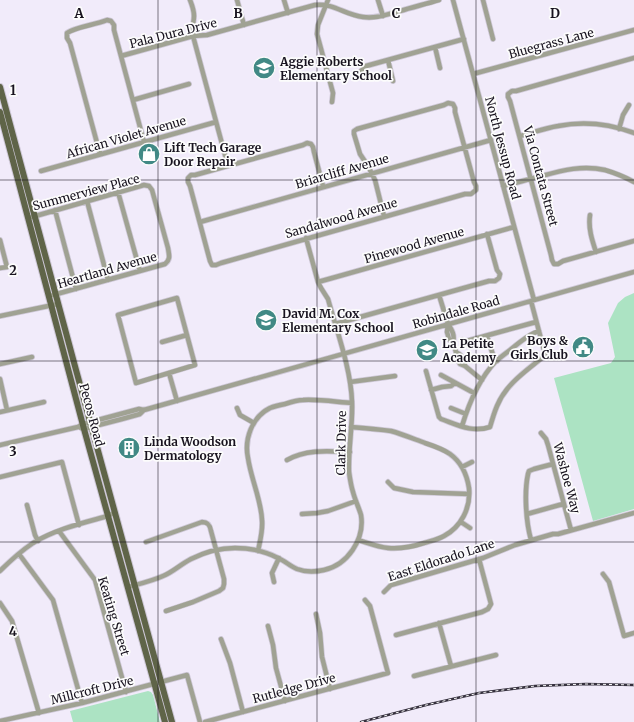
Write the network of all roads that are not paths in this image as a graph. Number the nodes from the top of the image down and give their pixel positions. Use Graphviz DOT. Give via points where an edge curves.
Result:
graph roads {
  1 [pos="190,0"];
  2 [pos="237,0"];
  3 [pos="284,0"];
  4 [pos="378,0"];
  5 [pos="439,0"];
  6 [pos="453,0"];
  7 [pos="483,0"];
  8 [pos="327,2"];
  9 [pos="425,2"];
  10 [pos="288,13"];
  11 [pos="383,16"];
  12 [pos="244,25"];
  13 [pos="634,30"];
  14 [pos="193,36"];
  15 [pos="464,39"];
  16 [pos="493,39"];
  17 [pos="435,48"];
  18 [pos="121,56"];
  19 [pos="634,58"];
  20 [pos="388,60"];
  21 [pos="440,68"];
  22 [pos="361,71"];
  23 [pos="473,74"];
  24 [pos="393,81"];
  25 [pos="189,84"];
  26 [pos="0,87"];
  27 [pos="2,100"];
  28 [pos="133,100"];
  29 [pos="332,102"];
  30 [pos="629,105"];
  31 [pos="0,112"];
  32 [pos="216,122"];
  33 [pos="619,128"];
  34 [pos="634,134"];
  35 [pos="520,136"];
  36 [pos="491,140"];
  37 [pos="144,142"];
  38 [pos="464,147"];
  39 [pos="100,154"];
  40 [pos="228,166"];
  41 [pos="41,171"];
  42 [pos="372,173"];
  43 [pos="531,178"];
  44 [pos="634,182"];
  45 [pos="323,186"];
  46 [pos="503,186"];
  47 [pos="118,192"];
  48 [pos="87,201"];
  49 [pos="55,210"];
  50 [pos="590,215"];
  51 [pos="384,216"];
  52 [pos="31,217"];
  53 [pos="200,222"];
  54 [pos="514,227"];
  55 [pos="487,234"];
  56 [pos="306,238"];
  57 [pos="0,240"];
  58 [pos="634,241"];
  59 [pos="596,252"];
  60 [pos="168,261"];
  61 [pos="0,268"];
  62 [pos="140,271"];
  63 [pos="634,272"];
  64 [pos="108,280"];
  65 [pos="318,282"];
  66 [pos="76,289"];
  67 [pos="52,295"];
  68 [pos="439,295"];
  69 [pos="532,301"];
  70 [pos="55,305"];
  71 [pos="0,316"];
  72 [pos="536,322"];
  73 [pos="335,324"];
  74 [pos="448,324"];
  75 [pos="539,331"];
  76 [pos="187,335"];
  77 [pos="487,336"];
  78 [pos="462,340"];
  79 [pos="162,342"];
  80 [pos="343,354"];
  81 [pos="65,356"];
  82 [pos="32,357"];
  83 [pos="497,361"];
  84 [pos="0,364"];
  85 [pos="76,370"];
  86 [pos="426,371"];
  87 [pos="169,373"];
  88 [pos="441,375"];
  89 [pos="395,376"];
  90 [pos="0,379"];
  91 [pos="482,380"];
  92 [pos="350,382"];
  93 [pos="456,383"];
  94 [pos="431,390"];
  95 [pos="474,393"];
  96 [pos="177,401"];
  97 [pos="44,402"];
  98 [pos="352,403"];
  99 [pos="237,408"];
  100 [pos="451,408"];
  101 [pos="7,410"];
  102 [pos="0,412"];
  103 [pos="466,414"];
  104 [pos="254,423"];
  105 [pos="91,425"];
  106 [pos="462,426"];
  107 [pos="82,427"];
  108 [pos="351,427"];
  109 [pos="541,433"];
  110 [pos="0,445"];
  111 [pos="350,452"];
  112 [pos="288,460"];
  113 [pos="472,462"];
  114 [pos="553,464"];
  115 [pos="462,467"];
  116 [pos="0,477"];
  117 [pos="388,482"];
  118 [pos="469,494"];
  119 [pos="356,501"];
  120 [pos="27,504"];
  121 [pos="563,504"];
  122 [pos="115,512"];
  123 [pos="634,513"];
  124 [pos="302,514"];
  125 [pos="527,514"];
  126 [pos="108,516"];
  127 [pos="461,522"];
  128 [pos="78,525"];
  129 [pos="470,528"];
  130 [pos="571,530"];
  131 [pos="59,531"];
  132 [pos="358,540"];
  133 [pos="531,540"];
  134 [pos="38,541"];
  135 [pos="146,542"];
  136 [pos="216,550"];
  137 [pos="258,551"];
  138 [pos="19,554"];
  139 [pos="279,558"];
  140 [pos="479,559"];
  141 [pos="1,568"];
  142 [pos="603,574"];
  143 [pos="274,582"];
  144 [pos="131,586"];
  145 [pos="384,592"];
  146 [pos="365,600"];
  147 [pos="0,603"];
  148 [pos="166,612"];
  149 [pos="316,614"];
  150 [pos="439,623"];
  151 [pos="268,626"];
  152 [pos="634,633"];
  153 [pos="396,635"];
  154 [pos="221,639"];
  155 [pos="496,655"];
  156 [pos="451,666"];
  157 [pos="414,676"];
  158 [pos="158,683"];
  159 [pos="330,689"];
  160 [pos="126,692"];
  161 [pos="285,701"];
  162 [pos="82,703"];
  163 [pos="243,712"];
  164 [pos="39,713"];
  165 [pos="0,721"];
  166 [pos="165,722"];
  167 [pos="172,722"];
  168 [pos="200,722"];
  169 [pos="205,722"];
  1 -- 14 [label="street" via="194,11"];
  2 -- 12 [label="street"];
  3 -- 10 [label="street"];
  4 -- 11 [label="street"];
  5 -- 9 [label="street, Pala Dura Drive"];
  6 -- 15 [label="street, North Jessup Road"];
  7 -- 16 [label="street"];
  8 -- 10 [label="street, Pala Dura Drive"];
  8 -- 11 [label="street, Pala Dura Drive" via="359,17"];
  8 -- 29 [label="street" via="317,34 333,93"];
  9 -- 11 [label="street, Pala Dura Drive"];
  10 -- 12 [label="street, Pala Dura Drive"];
  12 -- 14 [label="street, Pala Dura Drive"];
  13 -- 23 [label="street, Bluegrass Lane"];
  14 -- 18 [label="street, Pala Dura Drive"];
  14 -- 32 [label="street"];
  15 -- 17 [label="street"];
  15 -- 23 [label="street, North Jessup Road"];
  17 -- 20 [label="street"];
  17 -- 21 [label="street"];
  18 -- 28 [label="street"];
  18 -- 39 [label="street" via="111,21 107,20 67,33"];
  19 -- 35 [label="street, Via Contata Street" via="512,91 508,97"];
  20 -- 22 [label="street" via="366,66"];
  20 -- 24 [label="street"];
  23 -- 36 [label="street, North Jessup Road"];
  25 -- 28 [label="street"];
  26 -- 27 [label="main road, Pecos Road"];
  27 -- 52 [label="main road, Pecos Road"];
  28 -- 37 [label="street"];
  30 -- 33 [label="street"];
  31 -- 52 [label="main road, Pecos Road"];
  32 -- 37 [label="street, African Violet Avenue"];
  32 -- 40 [label="street"];
  33 -- 34 [label="street"];
  33 -- 35 [label="street" via="569,124"];
  35 -- 43 [label="street, Via Contata Street"];
  36 -- 38 [label="street, Briarcliff Avenue"];
  36 -- 46 [label="street, North Jessup Road"];
  37 -- 39 [label="street, African Violet Avenue"];
  38 -- 42 [label="street, Briarcliff Avenue"];
  38 -- 42 [label="street" via="455,108 453,104 448,103 354,131 360,154"];
  38 -- 51 [label="street, Sandalwood Avenue" via="476,190 471,194"];
  39 -- 41 [label="street, African Violet Avenue"];
  40 -- 45 [label="street" via="306,143 311,144"];
  40 -- 53 [label="street" via="191,175 188,178"];
  42 -- 45 [label="street, Briarcliff Avenue"];
  42 -- 51 [label="street"];
  43 -- 44 [label="street" via="564,170 587,168 605,170"];
  43 -- 46 [label="street"];
  43 -- 59 [label="street, Via Contata Street" via="554,264"];
  45 -- 53 [label="street, Briarcliff Avenue"];
  46 -- 54 [label="street, North Jessup Road"];
  47 -- 48 [label="street, Summerview Place"];
  47 -- 60 [label="street, Summerview Place" via="144,185 152,190 168,248"];
  47 -- 62 [label="street"];
  48 -- 49 [label="street, Summerview Place"];
  48 -- 64 [label="street"];
  49 -- 52 [label="street, Summerview Place"];
  49 -- 66 [label="street"];
  50 -- 59 [label="street" via="589,228"];
  51 -- 56 [label="street, Sandalwood Avenue"];
  52 -- 67 [label="main road, Pecos Road"];
  53 -- 56 [label="street, Sandalwood Avenue" via="212,265"];
  54 -- 55 [label="street, Pinewood Avenue"];
  54 -- 69 [label="street, North Jessup Road"];
  55 -- 65 [label="street, Pinewood Avenue"];
  55 -- 68 [label="street" via="500,274 499,278"];
  56 -- 65 [label="street, Clark Drive"];
  57 -- 61 [label="street" via="7,266"];
  58 -- 59 [label="street"];
  60 -- 62 [label="street, Heartland Avenue"];
  62 -- 64 [label="street, Heartland Avenue"];
  63 -- 69 [label="street, Robindale Road"];
  64 -- 66 [label="street, Heartland Avenue"];
  65 -- 73 [label="street, Clark Drive" via="328,299"];
  66 -- 67 [label="street, Heartland Avenue"];
  67 -- 70 [label="main road, Pecos Road"];
  68 -- 73 [label="street"];
  68 -- 74 [label="street"];
  69 -- 72 [label="street, North Jessup Road"];
  69 -- 74 [label="street, Robindale Road"];
  70 -- 71 [label="street"];
  70 -- 81 [label="main road, Pecos Road"];
  70 -- 85 [label="main road, Pecos Road"];
  72 -- 75 [label="street, North Jessup Road"];
  72 -- 77 [label="street"];
  73 -- 80 [label="street, Clark Drive"];
  74 -- 80 [label="street, Robindale Road"];
  74 -- 91 [label="street" via="452,330 458,361"];
  75 -- 83 [label="street" via="531,334"];
  75 -- 106 [label="street, North Jessup Road" via="545,354 506,390 497,405 490,427 471,429"];
  76 -- 79 [label="street"];
  76 -- 87 [label="street" via="195,366"];
  76 -- 87 [label="street" via="177,298 118,315 136,382"];
  77 -- 78 [label="street" via="463,342"];
  77 -- 83 [label="street"];
  80 -- 92 [label="street, Clark Drive"];
  80 -- 96 [label="street, Robindale Road"];
  81 -- 85 [label="main road" via="73,370"];
  81 -- 107 [label="main road, Pecos Road"];
  82 -- 84 [label="street"];
  83 -- 91 [label="street"];
  85 -- 105 [label="main road, Pecos Road"];
  86 -- 94 [label="street"];
  87 -- 96 [label="street"];
  88 -- 93 [label="street"];
  89 -- 92 [label="street"];
  90 -- 101 [label="street"];
  91 -- 95 [label="street"];
  92 -- 98 [label="street, Clark Drive"];
  93 -- 94 [label="street"];
  93 -- 95 [label="street"];
  94 -- 106 [label="street" via="439,417"];
  95 -- 103 [label="street"];
  96 -- 105 [label="street, Robindale Road" via="144,410 140,414"];
  97 -- 101 [label="street"];
  98 -- 104 [label="street" via="294,401 270,408"];
  98 -- 108 [label="street, Clark Drive"];
  99 -- 104 [label="street" via="240,415"];
  100 -- 103 [label="street"];
  101 -- 102 [label="street"];
  103 -- 106 [label="street"];
  104 -- 137 [label="street" via="249,432 247,450 262,513"];
  105 -- 107 [label="street, Robindale Road"];
  105 -- 122 [label="main road, Pecos Road"];
  107 -- 110 [label="street, Robindale Road"];
  107 -- 126 [label="main road, Pecos Road"];
  108 -- 111 [label="street, Clark Drive"];
  108 -- 115 [label="street" via="391,432 435,446 450,454"];
  109 -- 114 [label="street, Washoe Way" via="546,439"];
  111 -- 112 [label="street" via="315,451"];
  111 -- 119 [label="street, Clark Drive" via="350,481"];
  113 -- 115 [label="street"];
  114 -- 121 [label="street, Washoe Way"];
  114 -- 125 [label="street" via="529,471 526,490"];
  115 -- 118 [label="street"];
  116 -- 128 [label="street" via="62,462"];
  117 -- 118 [label="street" via="394,488 413,492"];
  118 -- 127 [label="street"];
  119 -- 124 [label="street" via="328,511"];
  119 -- 132 [label="street, Clark Drive" via="361,520"];
  120 -- 134 [label="street"];
  121 -- 125 [label="street"];
  121 -- 130 [label="street, Washoe Way"];
  122 -- 126 [label="street"];
  122 -- 144 [label="main road, Pecos Road"];
  123 -- 130 [label="street, East Eldorado Lane"];
  125 -- 133 [label="street"];
  126 -- 128 [label="street"];
  126 -- 144 [label="main road, Pecos Road"];
  127 -- 129 [label="street"];
  127 -- 132 [label="street" via="444,536 411,547 388,548"];
  128 -- 131 [label="street"];
  130 -- 133 [label="street, East Eldorado Lane"];
  131 -- 134 [label="street"];
  131 -- 160 [label="street, Keating Street" via="95,580"];
  132 -- 139 [label="street, Clark Drive" via="344,560 324,570 312,572 297,568"];
  133 -- 140 [label="street, East Eldorado Lane"];
  134 -- 138 [label="street"];
  135 -- 136 [label="street" via="206,522 210,526"];
  136 -- 137 [label="street, Clark Drive" via="235,548"];
  136 -- 144 [label="street, Clark Drive" via="206,552 162,576"];
  136 -- 148 [label="street" via="224,579 223,588"];
  137 -- 139 [label="street, Clark Drive"];
  138 -- 141 [label="street"];
  138 -- 162 [label="street" via="53,600"];
  139 -- 143 [label="street" via="272,573"];
  140 -- 145 [label="street, East Eldorado Lane" via="391,585"];
  140 -- 150 [label="street" via="491,604 488,609"];
  142 -- 152 [label="street" via="609,582 624,636"];
  144 -- 158 [label="main road, Pecos Road"];
  144 -- 158 [label="main road, Pecos Road" via="152,649"];
  146 -- 159 [label="street, Rutledge Drive" via="370,606 388,673"];
  147 -- 164 [label="street" via="12,621"];
  149 -- 159 [label="street"];
  150 -- 153 [label="street"];
  150 -- 156 [label="street"];
  151 -- 161 [label="street"];
  154 -- 163 [label="street"];
  155 -- 156 [label="street"];
  156 -- 157 [label="street"];
  158 -- 160 [label="street, Millcroft Drive"];
  158 -- 166 [label="main road, Pecos Road"];
  158 -- 167 [label="main road"];
  158 -- 168 [label="street, Millcroft Drive" via="187,675"];
  159 -- 161 [label="street, Rutledge Drive"];
  160 -- 162 [label="street, Millcroft Drive"];
  161 -- 163 [label="street, Rutledge Drive"];
  162 -- 164 [label="street, Millcroft Drive"];
  163 -- 169 [label="street, Rutledge Drive"];
  164 -- 165 [label="street, Millcroft Drive"];
}
